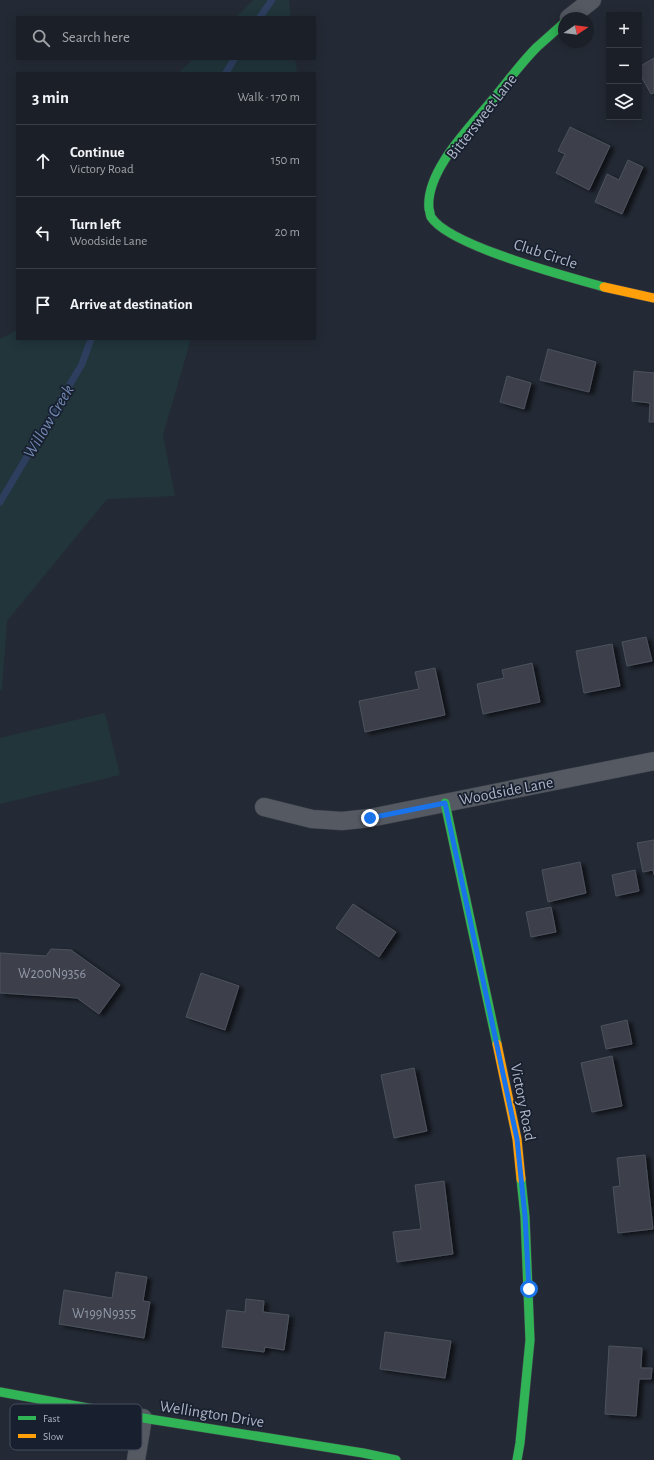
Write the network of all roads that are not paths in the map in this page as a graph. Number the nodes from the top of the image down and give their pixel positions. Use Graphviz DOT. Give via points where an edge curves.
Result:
graph roads {
  1 [pos="592,0"];
  2 [pos="577,12"];
  3 [pos="558,28"];
  4 [pos="435,223"];
  5 [pos="654,298"];
  6 [pos="654,761"];
  7 [pos="445,803"];
  8 [pos="264,807"];
  9 [pos="0,1392"];
  10 [pos="66,1404"];
  11 [pos="143,1418"];
  12 [pos="142,1424"];
  13 [pos="138,1450"];
  14 [pos="136,1460"];
  15 [pos="396,1460"];
  16 [pos="517,1460"];
  1 -- 2 [label="street"];
  3 -- 4 [label="street, Bittersweet Lane" via="529,55 462,137 438,172 429,202"];
  4 -- 5 [label="street, Club Circle" via="470,244 543,270"];
  6 -- 7 [label="street, Woodside Lane"];
  7 -- 8 [label="street, Woodside Lane" via="342,821 312,819"];
  7 -- 16 [label="street, Victory Road" via="517,1139 525,1209 530,1340"];
  9 -- 10 [label="street, Wellington Drive"];
  11 -- 12 [label="street"];
  11 -- 15 [label="street, Wellington Drive"];
  13 -- 14 [label="street"];
}
